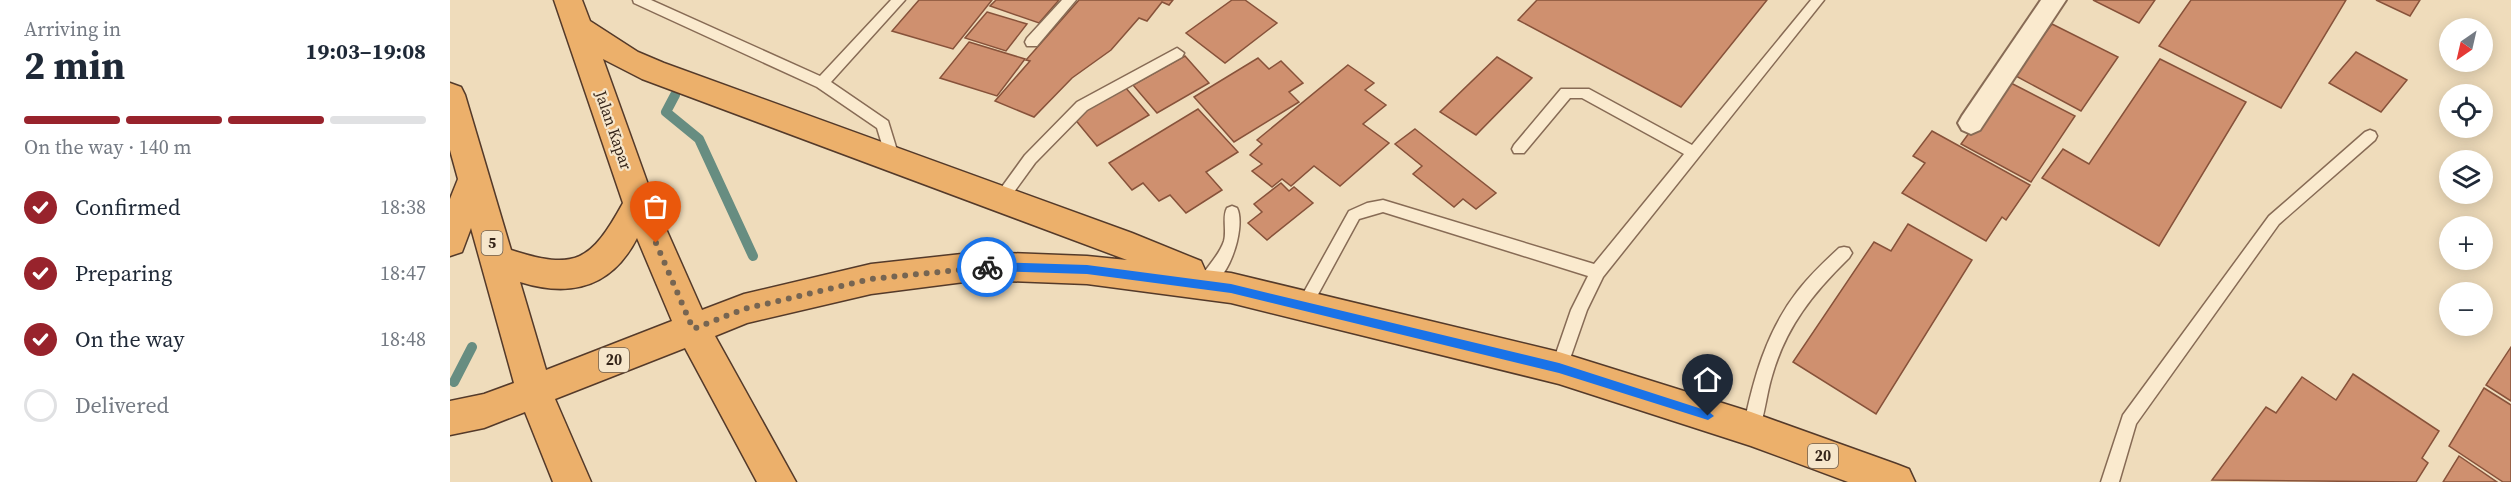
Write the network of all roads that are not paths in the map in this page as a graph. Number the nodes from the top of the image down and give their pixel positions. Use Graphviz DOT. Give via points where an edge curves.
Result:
graph roads {
  1 [pos="639,0"];
  2 [pos="900,0"];
  3 [pos="1070,0"];
  4 [pos="1818,0"];
  5 [pos="2054,0"];
  6 [pos="573,14"];
  7 [pos="1032,42"];
  8 [pos="1177,52"];
  9 [pos="822,83"];
  10 [pos="450,95"];
  11 [pos="1971,123"];
  12 [pos="2370,136"];
  13 [pos="1519,149"];
  14 [pos="1692,152"];
  15 [pos="893,160"];
  16 [pos="474,178"];
  17 [pos="1001,199"];
  18 [pos="639,204"];
  19 [pos="1232,212"];
  20 [pos="450,242"];
  21 [pos="1844,253"];
  22 [pos="497,260"];
  23 [pos="1597,272"];
  24 [pos="1219,283"];
  25 [pos="1304,306"];
  26 [pos="693,329"];
  27 [pos="1559,368"];
  28 [pos="534,391"];
  29 [pos="450,418"];
  30 [pos="1751,429"];
  31 [pos="572,482"];
  32 [pos="777,482"];
  33 [pos="1896,482"];
  34 [pos="2110,482"];
  1 -- 9 [label="lane"];
  2 -- 9 [label="lane"];
  3 -- 7 [label="lane"];
  4 -- 14 [label="lane"];
  5 -- 11 [label="street"];
  6 -- 15 [label="highway" via="628,60"];
  6 -- 18 [label="highway, Jalan Kapar"];
  8 -- 17 [label="lane" via="1082,105 1030,159"];
  9 -- 15 [label="lane" via="883,125"];
  10 -- 16 [label="highway, 5"];
  12 -- 34 [label="lane" via="2274,220 2129,420"];
  13 -- 14 [label="lane" via="1566,93 1574,91"];
  14 -- 23 [label="lane"];
  15 -- 17 [label="highway"];
  16 -- 20 [label="highway"];
  16 -- 22 [label="highway, 5"];
  17 -- 24 [label="highway"];
  18 -- 22 [label="highway" via="615,247 595,265 565,277 539,275"];
  18 -- 26 [label="highway, Jalan Kapar"];
  19 -- 24 [label="lane" via="1235,228"];
  21 -- 30 [label="lane" via="1802,297 1780,333 1763,371"];
  22 -- 28 [label="highway, 5"];
  23 -- 25 [label="lane" via="1383,206 1354,215"];
  23 -- 27 [label="lane"];
  24 -- 25 [label="highway, 20"];
  24 -- 26 [label="highway, 20" via="1087,270 980,266 871,279 744,309"];
  25 -- 27 [label="highway, 20"];
  26 -- 28 [label="highway, 20"];
  26 -- 32 [label="highway, Jalan Kapar"];
  27 -- 30 [label="highway, 20"];
  28 -- 29 [label="highway, 20" via="484,411"];
  28 -- 31 [label="highway, 5"];
  30 -- 33 [label="highway, 20"];
}
